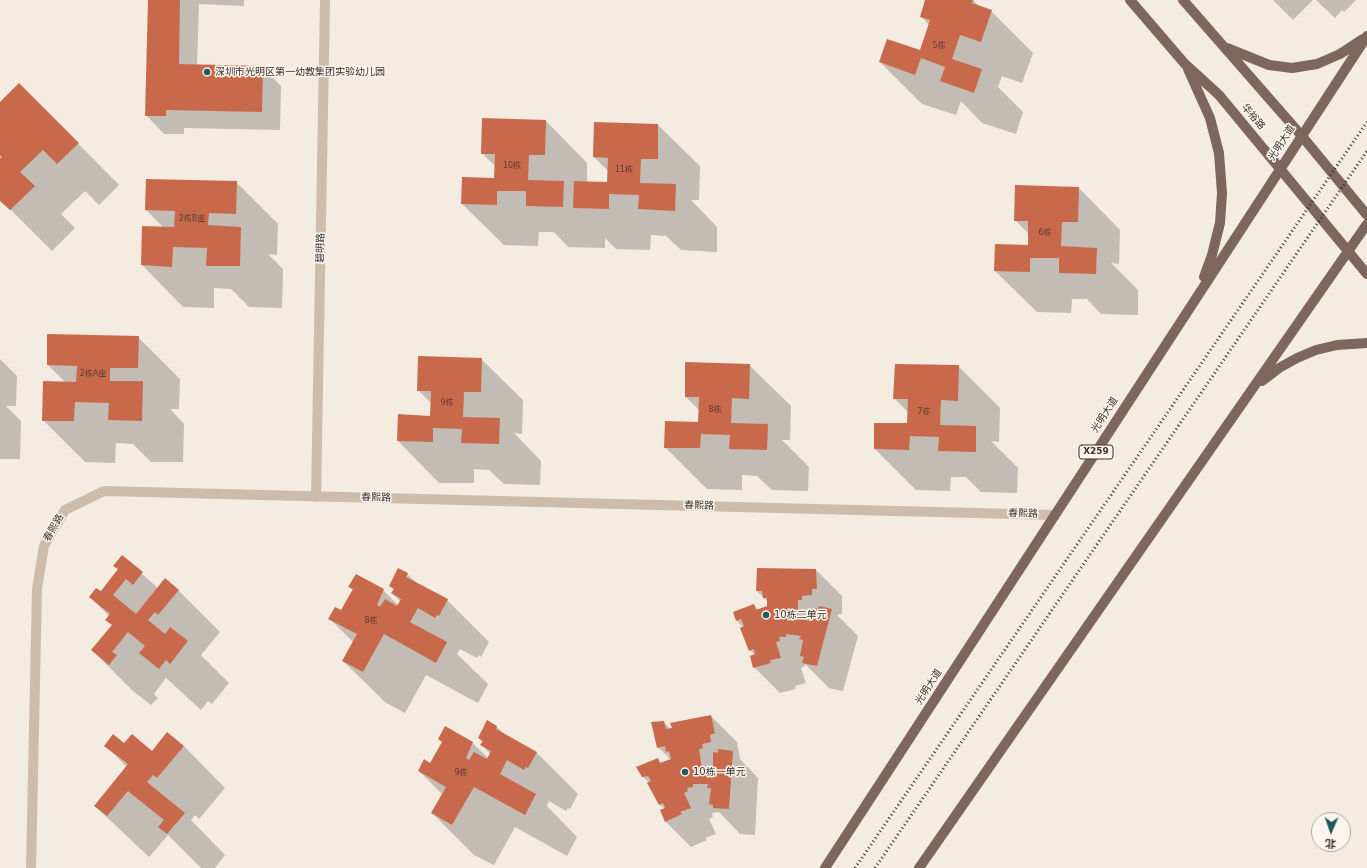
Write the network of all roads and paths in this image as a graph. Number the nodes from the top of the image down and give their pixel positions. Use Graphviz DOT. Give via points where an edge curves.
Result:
graph roads {
  1 [pos="326,0"];
  2 [pos="1130,0"];
  3 [pos="1182,0"];
  4 [pos="1366,37"];
  5 [pos="1224,47"];
  6 [pos="1185,64"];
  7 [pos="1301,135"];
  8 [pos="1280,168"];
  9 [pos="1367,215"];
  10 [pos="1367,224"];
  11 [pos="1348,252"];
  12 [pos="1367,274"];
  13 [pos="1198,293"];
  14 [pos="1367,343"];
  15 [pos="1248,396"];
  16 [pos="316,496"];
  17 [pos="1054,515"];
  18 [pos="31,868"];
  19 [pos="825,868"];
  20 [pos="919,868"];
  1 -- 16 [label="street, 碧明路"];
  2 -- 6 [label="main road, 华裕路"];
  3 -- 5 [label="main road"];
  4 -- 5 [label="main road" via="1340,54 1318,64 1292,68 1269,65"];
  4 -- 7 [label="main road, 光明大道 / X259"];
  5 -- 7 [label="main road"];
  6 -- 8 [label="main road, 华裕路" via="1218,96"];
  6 -- 13 [label="main road" via="1210,118 1219,153 1222,193 1220,223"];
  7 -- 8 [label="main road, 光明大道 / X259"];
  7 -- 9 [label="main road"];
  8 -- 11 [label="main road, 华裕路"];
  8 -- 13 [label="main road, 光明大道 / X259"];
  10 -- 11 [label="main road"];
  11 -- 12 [label="main road, 华裕路"];
  11 -- 15 [label="main road"];
  13 -- 17 [label="main road, 光明大道 / X259"];
  14 -- 15 [label="main road" via="1336,345 1297,358 1263,381"];
  15 -- 20 [label="main road"];
  16 -- 17 [label="street, 春熙路"];
  16 -- 18 [label="street, 春熙路" via="104,491 65,510 44,546 37,589"];
  17 -- 19 [label="main road, 光明大道 / X259"];
}
